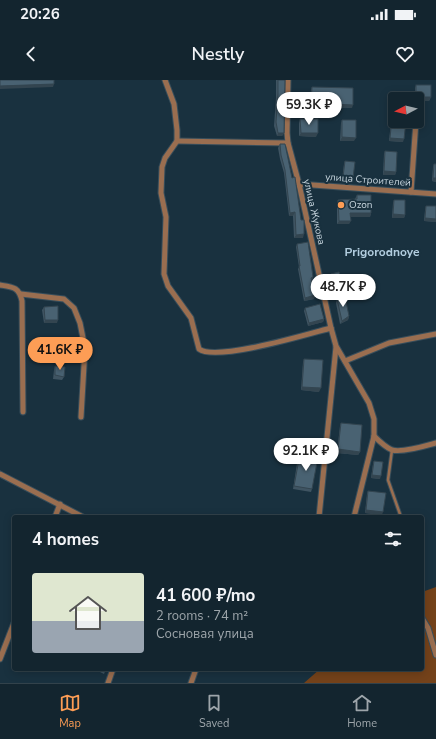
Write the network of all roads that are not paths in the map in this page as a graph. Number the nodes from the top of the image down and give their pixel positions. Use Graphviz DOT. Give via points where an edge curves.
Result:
graph roads {
  1 [pos="165,80"];
  2 [pos="288,80"];
  3 [pos="416,128"];
  4 [pos="177,141"];
  5 [pos="288,143"];
  6 [pos="299,184"];
  7 [pos="411,192"];
  8 [pos="436,194"];
  9 [pos="0,285"];
  10 [pos="21,294"];
  11 [pos="331,328"];
  12 [pos="436,334"];
  13 [pos="336,346"];
  14 [pos="345,361"];
  15 [pos="22,412"];
  16 [pos="81,417"];
  17 [pos="374,436"];
  18 [pos="436,443"];
  19 [pos="392,450"];
  20 [pos="0,474"];
  21 [pos="60,504"];
  22 [pos="56,515"];
  23 [pos="79,515"];
  24 [pos="319,515"];
  25 [pos="354,515"];
  26 [pos="400,515"];
  27 [pos="424,621"];
  28 [pos="12,628"];
  29 [pos="436,655"];
  30 [pos="0,659"];
  31 [pos="112,671"];
  32 [pos="195,671"];
  33 [pos="108,683"];
  34 [pos="191,683"];
  1 -- 4 [label="street" via="174,104"];
  2 -- 5 [label="street, улица Жукова"];
  3 -- 7 [label="street"];
  4 -- 5 [label="street"];
  4 -- 11 [label="street" via="162,167 162,193 166,217 164,274 168,286 191,318 200,349 206,352 225,352 270,344"];
  5 -- 6 [label="street, улица Жукова"];
  6 -- 7 [label="street, улица Строителей"];
  6 -- 11 [label="street, улица Жукова"];
  7 -- 8 [label="street, улица Строителей"];
  9 -- 10 [label="street" via="12,286"];
  10 -- 15 [label="street"];
  10 -- 16 [label="street" via="64,299 74,308 85,348"];
  11 -- 13 [label="street, улица Жукова"];
  12 -- 14 [label="street" via="389,343"];
  13 -- 14 [label="street, улица Жукова"];
  13 -- 24 [label="street, улица Жукова"];
  14 -- 17 [label="street, улица Жукова" via="369,404 374,419"];
  17 -- 19 [label="street"];
  17 -- 25 [label="street, улица Жукова"];
  18 -- 19 [label="street" via="400,451"];
  19 -- 26 [label="lane" via="388,480"];
  20 -- 21 [label="street"];
  21 -- 22 [label="street"];
  21 -- 23 [label="street"];
  27 -- 29 [label="street"];
  28 -- 30 [label="street"];
  31 -- 33 [label="street"];
  32 -- 34 [label="street"];
}
